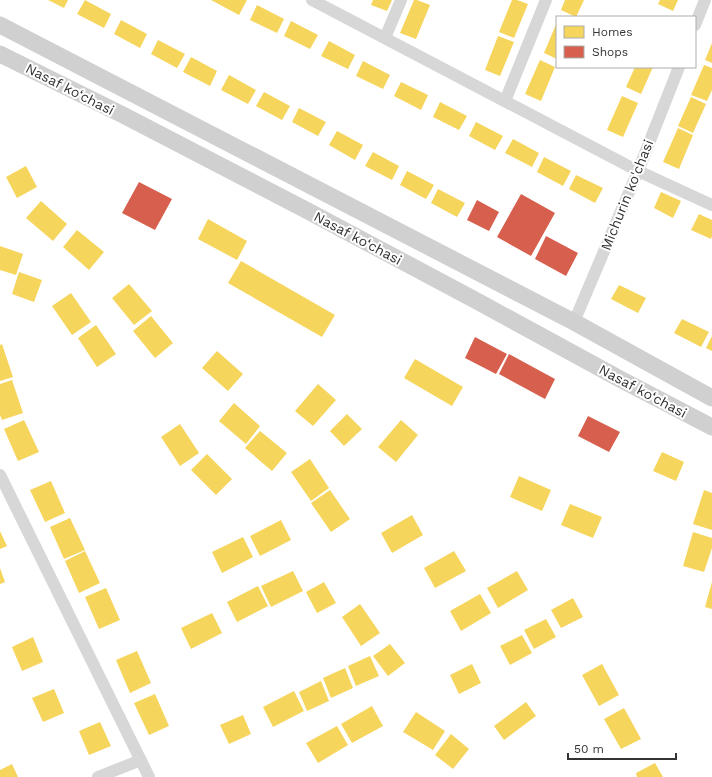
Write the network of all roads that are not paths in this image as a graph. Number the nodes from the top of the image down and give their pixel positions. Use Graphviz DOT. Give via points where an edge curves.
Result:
graph roads {
  1 [pos="312,0"];
  2 [pos="401,0"];
  3 [pos="546,0"];
  4 [pos="705,0"];
  5 [pos="696,22"];
  6 [pos="0,25"];
  7 [pos="385,38"];
  8 [pos="0,54"];
  9 [pos="678,68"];
  10 [pos="505,101"];
  11 [pos="638,171"];
  12 [pos="712,205"];
  13 [pos="574,322"];
  14 [pos="712,398"];
  15 [pos="712,428"];
  16 [pos="0,475"];
  17 [pos="141,760"];
  18 [pos="98,777"];
  19 [pos="149,777"];
  1 -- 7 [label="street"];
  2 -- 7 [label="street"];
  3 -- 10 [label="street"];
  4 -- 5 [label="street"];
  6 -- 13 [label="main road, Nasaf ko‘chasi"];
  7 -- 10 [label="street"];
  8 -- 15 [label="main road, Nasaf ko‘chasi" via="306,210"];
  9 -- 11 [label="street, Michurin ko'chasi"];
  10 -- 11 [label="street"];
  11 -- 12 [label="street"];
  11 -- 13 [label="street, Michurin ko'chasi"];
  13 -- 14 [label="main road, Nasaf ko‘chasi"];
  16 -- 17 [label="street"];
  17 -- 18 [label="street"];
  17 -- 19 [label="street"];
}
